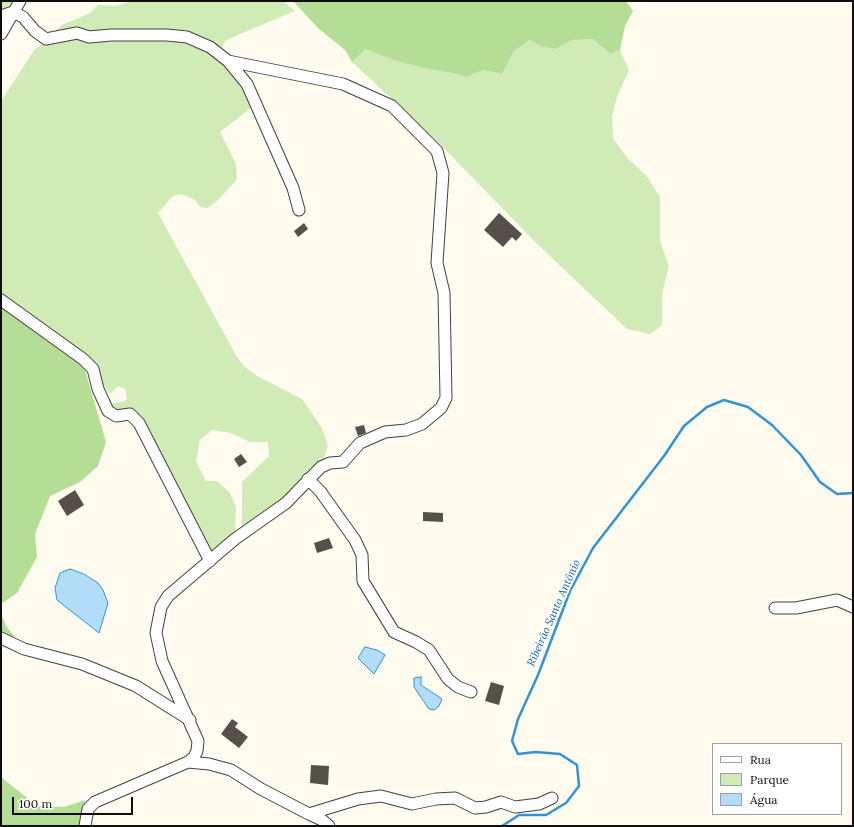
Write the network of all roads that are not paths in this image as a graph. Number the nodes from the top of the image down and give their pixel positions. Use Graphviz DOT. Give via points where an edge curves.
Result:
graph roads {
  1 [pos="20,1"];
  2 [pos="13,12"];
  3 [pos="1,16"];
  4 [pos="1,34"];
  5 [pos="228,61"];
  6 [pos="299,210"];
  7 [pos="1,300"];
  8 [pos="308,479"];
  9 [pos="210,561"];
  10 [pos="853,607"];
  11 [pos="775,608"];
  12 [pos="1,638"];
  13 [pos="471,692"];
  14 [pos="190,720"];
  15 [pos="188,762"];
  16 [pos="552,798"];
  17 [pos="309,814"];
  18 [pos="85,826"];
  19 [pos="329,826"];
  1 -- 2 [label="street"];
  2 -- 3 [label="street"];
  2 -- 4 [label="street"];
  2 -- 5 [label="street" via="46,39 77,33 89,37 187,37 210,47"];
  5 -- 6 [label="street" via="247,84 293,188"];
  5 -- 8 [label="street" via="343,84 392,106 436,151 443,173 437,263 444,293 446,398 441,408 422,424 406,430 385,432 360,443 343,462 321,467"];
  7 -- 9 [label="street" via="83,359 93,370 108,411 116,416 130,414 139,423"];
  8 -- 9 [label="street" via="286,503"];
  8 -- 13 [label="street" via="320,491 355,540 362,555 363,581 394,632 429,650 448,678 458,687"];
  9 -- 14 [label="street" via="168,596 157,620 156,633 162,661"];
  10 -- 11 [label="street" via="837,600 796,608"];
  12 -- 14 [label="street" via="24,649 82,664 136,686"];
  14 -- 15 [label="street" via="198,741 194,757"];
  15 -- 17 [label="street" via="231,770"];
  15 -- 18 [label="street" via="95,802 88,809 84,820"];
  16 -- 17 [label="street" via="539,804 515,807 501,802 475,808 455,798 412,804 381,796 358,799"];
  17 -- 19 [label="street"];
}
